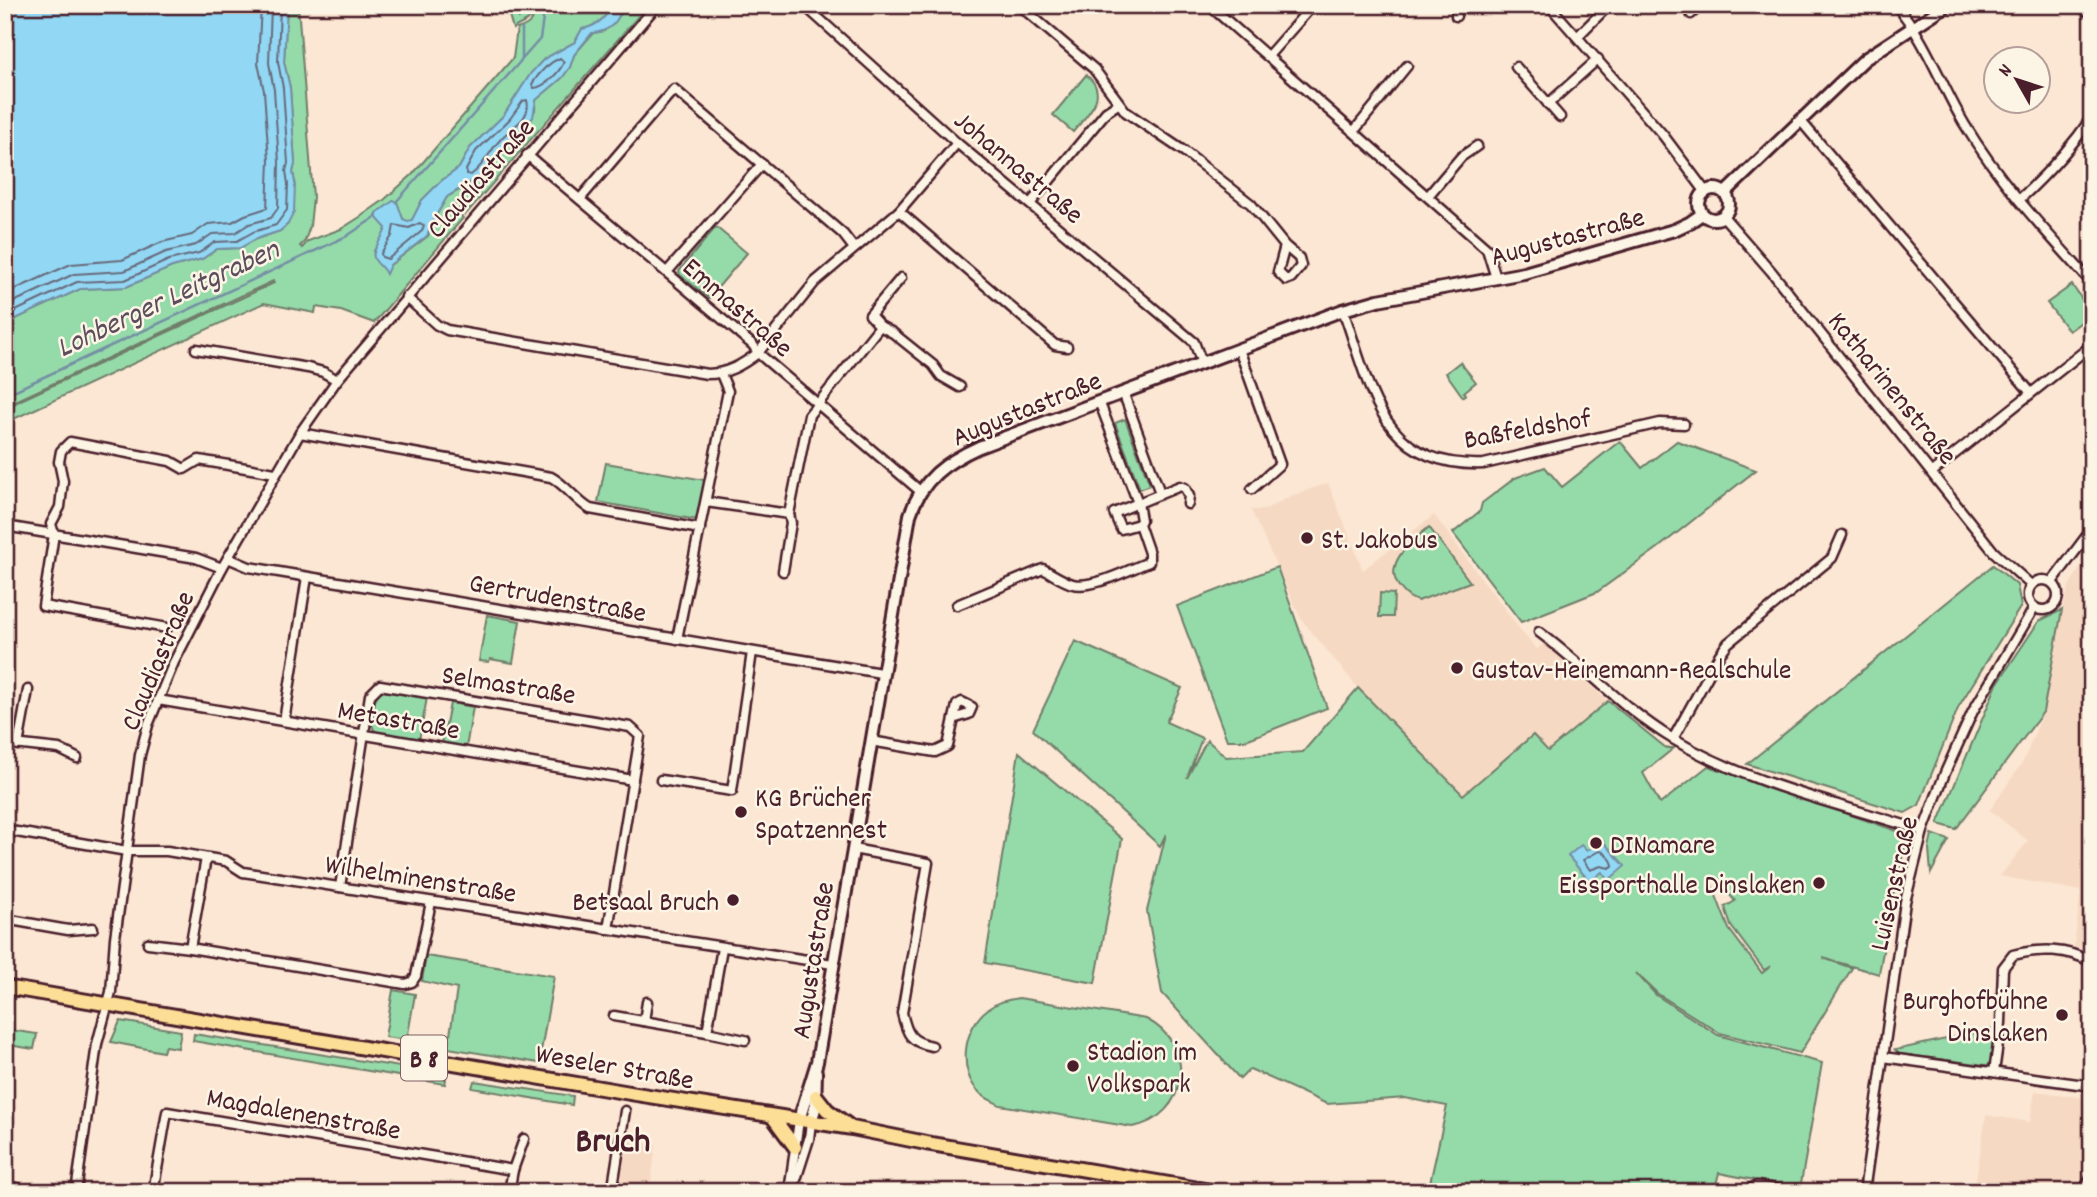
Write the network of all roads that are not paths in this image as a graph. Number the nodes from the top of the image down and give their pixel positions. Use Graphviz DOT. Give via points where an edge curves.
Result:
graph roads {
  1 [pos="657,5"];
  2 [pos="804,5"];
  3 [pos="1018,5"];
  4 [pos="1209,5"];
  5 [pos="1312,5"];
  6 [pos="1457,5"];
  7 [pos="1549,5"];
  8 [pos="1609,5"];
  9 [pos="1701,5"];
  10 [pos="1896,5"];
  11 [pos="1947,5"];
  12 [pos="2078,5"];
  13 [pos="1692,14"];
  14 [pos="2092,15"];
  15 [pos="1456,16"];
  16 [pos="1913,27"];
  17 [pos="1578,36"];
  18 [pos="1268,56"];
  19 [pos="1598,59"];
  20 [pos="1407,66"];
  21 [pos="1516,67"];
  22 [pos="1118,104"];
  23 [pos="1548,104"];
  24 [pos="1560,117"];
  25 [pos="2092,117"];
  26 [pos="1800,120"];
  27 [pos="1354,131"];
  28 [pos="957,143"];
  29 [pos="1477,146"];
  30 [pos="527,155"];
  31 [pos="762,164"];
  32 [pos="1705,191"];
  33 [pos="1725,193"];
  34 [pos="1428,196"];
  35 [pos="580,199"];
  36 [pos="2020,199"];
  37 [pos="1030,204"];
  38 [pos="899,211"];
  39 [pos="1702,214"];
  40 [pos="1723,216"];
  41 [pos="1285,246"];
  42 [pos="853,247"];
  43 [pos="667,272"];
  44 [pos="901,278"];
  45 [pos="1496,278"];
  46 [pos="2092,283"];
  47 [pos="406,297"];
  48 [pos="1343,310"];
  49 [pos="880,326"];
  50 [pos="2092,345"];
  51 [pos="1067,347"];
  52 [pos="196,349"];
  53 [pos="1239,349"];
  54 [pos="758,353"];
  55 [pos="1202,363"];
  56 [pos="721,373"];
  57 [pos="337,380"];
  58 [pos="960,387"];
  59 [pos="1123,392"];
  60 [pos="2031,393"];
  61 [pos="1099,401"];
  62 [pos="817,404"];
  63 [pos="1684,424"];
  64 [pos="300,433"];
  65 [pos="1933,472"];
  66 [pos="275,473"];
  67 [pos="1252,489"];
  68 [pos="920,491"];
  69 [pos="1160,493"];
  70 [pos="706,502"];
  71 [pos="1138,503"];
  72 [pos="1188,504"];
  73 [pos="789,514"];
  74 [pos="1139,524"];
  75 [pos="5,526"];
  76 [pos="700,529"];
  77 [pos="2092,529"];
  78 [pos="54,534"];
  79 [pos="1842,535"];
  80 [pos="228,558"];
  81 [pos="222,568"];
  82 [pos="783,571"];
  83 [pos="307,577"];
  84 [pos="2052,582"];
  85 [pos="2031,584"];
  86 [pos="957,605"];
  87 [pos="2034,607"];
  88 [pos="167,628"];
  89 [pos="1539,632"];
  90 [pos="677,639"];
  91 [pos="752,652"];
  92 [pos="881,673"];
  93 [pos="28,690"];
  94 [pos="158,700"];
  95 [pos="956,718"];
  96 [pos="284,721"];
  97 [pos="364,736"];
  98 [pos="1673,739"];
  99 [pos="871,741"];
  100 [pos="5,743"];
  101 [pos="18,745"];
  102 [pos="76,758"];
  103 [pos="633,780"];
  104 [pos="661,780"];
  105 [pos="5,830"];
  106 [pos="1923,831"];
  107 [pos="853,849"];
  108 [pos="127,851"];
  109 [pos="205,858"];
  110 [pos="340,887"];
  111 [pos="431,902"];
  112 [pos="5,919"];
  113 [pos="93,928"];
  114 [pos="608,929"];
  115 [pos="148,943"];
  116 [pos="722,947"];
  117 [pos="190,948"];
  118 [pos="2092,962"];
  119 [pos="833,964"];
  120 [pos="5,987"];
  121 [pos="647,1002"];
  122 [pos="108,1005"];
  123 [pos="614,1016"];
  124 [pos="644,1021"];
  125 [pos="707,1032"];
  126 [pos="745,1040"];
  127 [pos="932,1046"];
  128 [pos="1883,1057"];
  129 [pos="817,1062"];
  130 [pos="1994,1072"];
  131 [pos="2092,1086"];
  132 [pos="816,1096"];
  133 [pos="625,1111"];
  134 [pos="772,1116"];
  135 [pos="805,1121"];
  136 [pos="852,1128"];
  137 [pos="524,1139"];
  138 [pos="795,1147"];
  139 [pos="513,1170"];
  140 [pos="2092,1177"];
  141 [pos="5,1186"];
  142 [pos="1747,1190"];
  143 [pos="38,1192"];
  144 [pos="76,1192"];
  145 [pos="153,1192"];
  146 [pos="509,1192"];
  147 [pos="612,1192"];
  148 [pos="790,1192"];
  149 [pos="1217,1192"];
  150 [pos="1794,1192"];
  151 [pos="1864,1192"];
  152 [pos="2082,1192"];
  1 -- 30 [label="street, Claudiastraße"];
  2 -- 28 [label="street, Johannastraße"];
  3 -- 22 [label="street" via="1094,69"];
  4 -- 18 [label="street"];
  5 -- 18 [label="street"];
  6 -- 15 [label="street"];
  7 -- 17 [label="street"];
  8 -- 17 [label="street"];
  9 -- 13 [label="street"];
  10 -- 16 [label="street"];
  11 -- 16 [label="main road"];
  12 -- 14 [label="street"];
  16 -- 26 [label="main road" via="1865,59"];
  16 -- 36 [label="street" via="1966,127"];
  17 -- 19 [label="street"];
  18 -- 27 [label="street"];
  19 -- 23 [label="street"];
  19 -- 32 [label="street"];
  20 -- 27 [label="street"];
  21 -- 23 [label="street"];
  22 -- 37 [label="street" via="1106,112"];
  22 -- 41 [label="street" via="1226,182"];
  23 -- 24 [label="street"];
  25 -- 36 [label="street" via="2048,174"];
  26 -- 33 [label="main road"];
  26 -- 60 [label="street"];
  27 -- 34 [label="street"];
  28 -- 37 [label="street, Johannastraße"];
  28 -- 38 [label="street"];
  29 -- 34 [label="street" via="1461,157"];
  30 -- 35 [label="street, Emmastraße"];
  30 -- 47 [label="street, Claudiastraße"];
  31 -- 35 [label="street" via="674,89"];
  31 -- 42 [label="street"];
  31 -- 43 [label="street"];
  32 -- 33 [label="main road" via="1715,188"];
  32 -- 39 [label="main road" via="1698,204"];
  33 -- 40 [label="main road" via="1729,202"];
  34 -- 45 [label="street" via="1487,249"];
  35 -- 43 [label="street, Emmastraße"];
  36 -- 46 [label="street"];
  37 -- 55 [label="street, Johannastraße" via="1194,342"];
  38 -- 42 [label="street"];
  38 -- 51 [label="street" via="1055,345"];
  39 -- 40 [label="main road" via="1714,219"];
  39 -- 45 [label="main road, Augustastraße" via="1674,230"];
  40 -- 65 [label="street, Katharinenstraße"];
  42 -- 54 [label="street" via="815,282"];
  43 -- 54 [label="street, Emmastraße"];
  44 -- 49 [label="street" via="870,315"];
  45 -- 48 [label="main road, Augustastraße"];
  47 -- 56 [label="street" via="447,330"];
  47 -- 57 [label="street, Claudiastraße"];
  48 -- 53 [label="main road, Augustastraße"];
  48 -- 63 [label="street, Baßfeldshof" via="1385,421 1412,447 1439,460 1484,464 1660,423"];
  49 -- 58 [label="street"];
  49 -- 62 [label="street"];
  50 -- 60 [label="street"];
  52 -- 57 [label="street" via="308,368"];
  53 -- 55 [label="main road, Augustastraße"];
  53 -- 67 [label="street" via="1280,464"];
  54 -- 56 [label="street"];
  54 -- 62 [label="street, Emmastraße"];
  55 -- 59 [label="main road, Augustastraße"];
  56 -- 70 [label="street" via="728,391"];
  57 -- 64 [label="street, Claudiastraße"];
  59 -- 61 [label="main road, Augustastraße"];
  59 -- 69 [label="street"];
  60 -- 65 [label="street"];
  61 -- 68 [label="main road, Augustastraße" via="958,457"];
  61 -- 71 [label="street"];
  62 -- 68 [label="street, Emmastraße"];
  62 -- 73 [label="street" via="809,415"];
  64 -- 66 [label="street, Claudiastraße"];
  64 -- 76 [label="street" via="551,477 590,509"];
  65 -- 85 [label="street, Katharinenstraße" via="1994,552"];
  66 -- 78 [label="street" via="199,460 184,469 170,461 70,442 61,451 59,462 63,481 60,507 51,524"];
  66 -- 80 [label="street, Claudiastraße"];
  68 -- 92 [label="main road, Augustastraße" via="910,515"];
  69 -- 71 [label="street"];
  69 -- 72 [label="street" via="1180,486 1189,496"];
  70 -- 73 [label="street"];
  70 -- 76 [label="street"];
  71 -- 74 [label="street"];
  71 -- 74 [label="street" via="1114,513 1121,529"];
  73 -- 82 [label="street"];
  74 -- 86 [label="street" via="1149,562 1078,585 1043,569"];
  75 -- 78 [label="street"];
  76 -- 90 [label="street"];
  77 -- 84 [label="street"];
  78 -- 81 [label="street" via="196,558"];
  78 -- 88 [label="street" via="43,606"];
  79 -- 98 [label="street" via="1832,558 1728,643"];
  80 -- 81 [label="street, Claudiastraße"];
  80 -- 83 [label="street, Gertrudenstraße" via="249,567"];
  81 -- 94 [label="street, Claudiastraße"];
  83 -- 90 [label="street, Gertrudenstraße"];
  83 -- 96 [label="street"];
  84 -- 85 [label="street" via="2039,579"];
  84 -- 87 [label="street" via="2058,591 2057,601 2050,609"];
  85 -- 87 [label="street" via="2028,599"];
  87 -- 106 [label="street, Luisenstraße" via="1973,711"];
  89 -- 98 [label="street" via="1638,716"];
  90 -- 91 [label="street, Gertrudenstraße"];
  91 -- 92 [label="street, Gertrudenstraße"];
  91 -- 104 [label="street" via="732,791"];
  92 -- 99 [label="main road, Augustastraße"];
  93 -- 101 [label="street"];
  94 -- 96 [label="street, Metastraße"];
  94 -- 108 [label="street, Claudiastraße" via="141,755"];
  95 -- 99 [label="street" via="948,746 935,752"];
  96 -- 97 [label="street, Metastraße"];
  97 -- 103 [label="street, Metastraße"];
  97 -- 103 [label="street, Selmastraße" via="370,695 380,685 485,702 630,727 639,736"];
  97 -- 110 [label="street, Selmastraße"];
  98 -- 106 [label="street" via="1777,786"];
  99 -- 107 [label="main road, Augustastraße"];
  100 -- 101 [label="street"];
  101 -- 102 [label="street" via="59,749"];
  103 -- 114 [label="street, Selmastraße"];
  105 -- 108 [label="street, Wilhelminenstraße"];
  106 -- 128 [label="street, Luisenstraße" via="1905,902"];
  107 -- 119 [label="main road, Augustastraße"];
  107 -- 127 [label="street" via="928,863 902,1013 912,1037"];
  108 -- 109 [label="street, Wilhelminenstraße" via="167,851"];
  108 -- 122 [label="street, Claudiastraße"];
  109 -- 110 [label="street, Wilhelminenstraße" via="226,861 243,872"];
  109 -- 117 [label="street"];
  110 -- 111 [label="street, Wilhelminenstraße"];
  111 -- 114 [label="street, Wilhelminenstraße"];
  111 -- 117 [label="street" via="416,976 405,984"];
  112 -- 113 [label="street" via="68,930"];
  114 -- 116 [label="street, Wilhelminenstraße"];
  115 -- 117 [label="street"];
  116 -- 119 [label="street, Wilhelminenstraße"];
  116 -- 125 [label="street"];
  118 -- 130 [label="street" via="2048,949 2013,955 2003,968"];
  119 -- 129 [label="main road, Augustastraße"];
  120 -- 122 [label="main road, Weseler Straße / B 8"];
  121 -- 124 [label="street"];
  122 -- 134 [label="main road, Weseler Straße / B 8"];
  122 -- 144 [label="street, Claudiastraße" via="97,1044"];
  123 -- 124 [label="street"];
  124 -- 125 [label="street"];
  125 -- 126 [label="street"];
  128 -- 130 [label="street"];
  128 -- 151 [label="street, Luisenstraße"];
  129 -- 132 [label="main road, Augustastraße"];
  129 -- 135 [label="main road, Augustastraße"];
  130 -- 131 [label="street"];
  132 -- 135 [label="main road, Augustastraße"];
  132 -- 136 [label="main road"];
  133 -- 147 [label="street"];
  134 -- 135 [label="main road, Weseler Straße / B 8"];
  134 -- 138 [label="main road"];
  135 -- 136 [label="main road, Weseler Straße / B 8"];
  135 -- 138 [label="street"];
  135 -- 148 [label="street" via="809,1139"];
  136 -- 149 [label="main road, Weseler Straße / B 8"];
  137 -- 139 [label="street"];
  138 -- 148 [label="street"];
  139 -- 145 [label="street, Magdalenenstraße" via="167,1112"];
  139 -- 146 [label="street"];
  140 -- 152 [label="street"];
  141 -- 143 [label="street"];
  142 -- 150 [label="street" via="1757,1186"];
}
